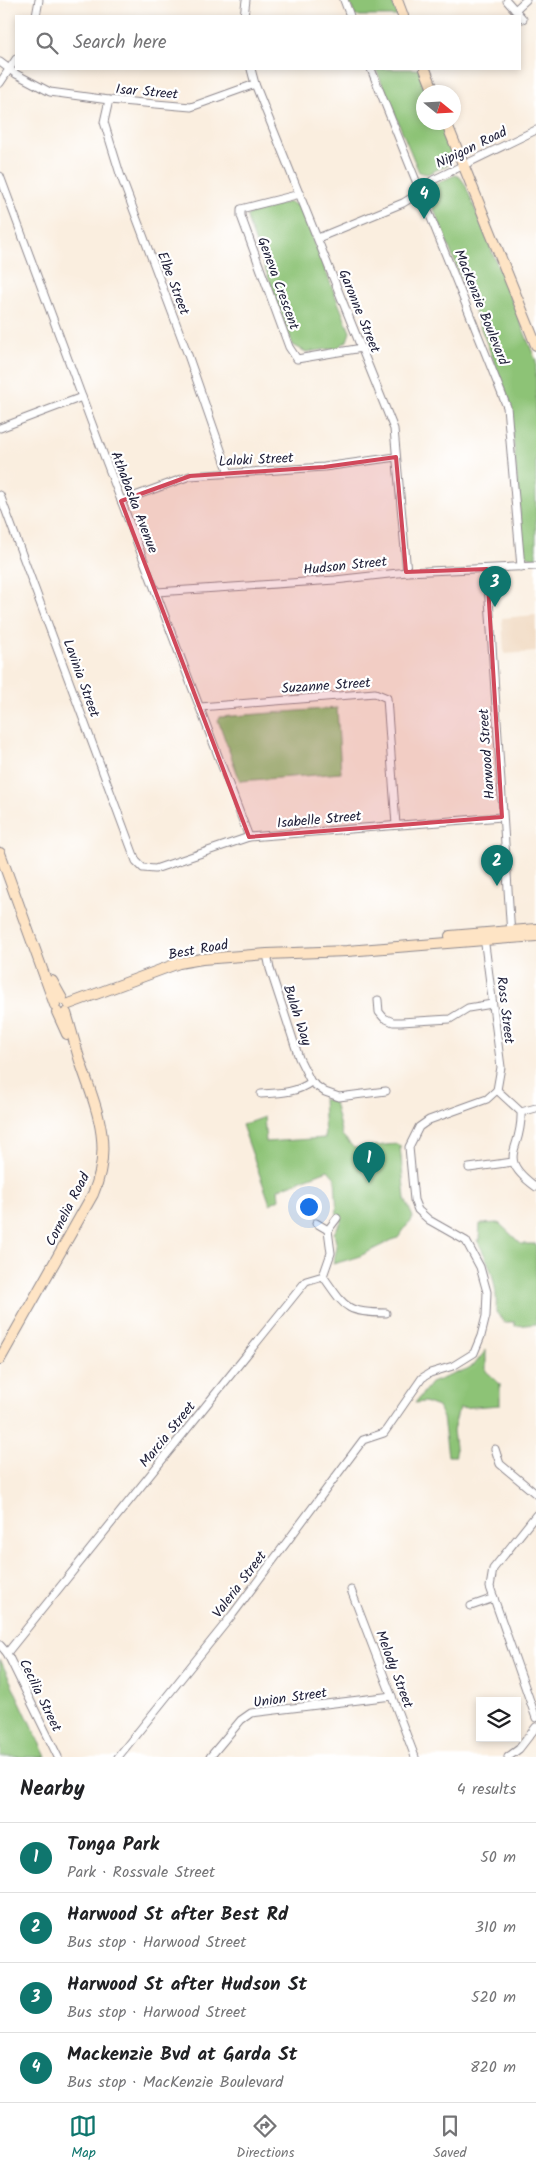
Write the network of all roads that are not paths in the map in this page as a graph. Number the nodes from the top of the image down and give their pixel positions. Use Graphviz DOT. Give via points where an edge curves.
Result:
graph roads {
  1 [pos="39,0"];
  2 [pos="246,0"];
  3 [pos="344,0"];
  4 [pos="397,0"];
  5 [pos="526,0"];
  6 [pos="507,1"];
  7 [pos="515,10"];
  8 [pos="36,15"];
  9 [pos="244,15"];
  10 [pos="350,15"];
  11 [pos="404,15"];
  12 [pos="519,15"];
  13 [pos="521,17"];
  14 [pos="523,19"];
  15 [pos="15,61"];
  16 [pos="0,62"];
  17 [pos="11,68"];
  18 [pos="251,70"];
  19 [pos="371,70"];
  20 [pos="424,70"];
  21 [pos="0,83"];
  22 [pos="255,84"];
  23 [pos="431,85"];
  24 [pos="109,100"];
  25 [pos="449,130"];
  26 [pos="536,130"];
  27 [pos="463,164"];
  28 [pos="0,176"];
  29 [pos="421,192"];
  30 [pos="300,194"];
  31 [pos="318,238"];
  32 [pos="536,345"];
  33 [pos="362,348"];
  34 [pos="82,397"];
  35 [pos="0,428"];
  36 [pos="396,457"];
  37 [pos="229,473"];
  38 [pos="0,495"];
  39 [pos="121,501"];
  40 [pos="536,566"];
  41 [pos="521,567"];
  42 [pos="487,569"];
  43 [pos="406,572"];
  44 [pos="157,592"];
  45 [pos="200,707"];
  46 [pos="502,817"];
  47 [pos="396,825"];
  48 [pos="249,837"];
  49 [pos="0,853"];
  50 [pos="143,868"];
  51 [pos="536,929"];
  52 [pos="511,935"];
  53 [pos="536,936"];
  54 [pos="484,937"];
  55 [pos="267,954"];
  56 [pos="378,1000"];
  57 [pos="492,1004"];
  58 [pos="62,1007"];
  59 [pos="311,1082"];
  60 [pos="497,1090"];
  61 [pos="386,1091"];
  62 [pos="261,1094"];
  63 [pos="536,1108"];
  64 [pos="521,1112"];
  65 [pos="513,1162"];
  66 [pos="469,1168"];
  67 [pos="536,1187"];
  68 [pos="337,1218"];
  69 [pos="316,1223"];
  70 [pos="328,1230"];
  71 [pos="323,1276"];
  72 [pos="386,1313"];
  73 [pos="0,1359"];
  74 [pos="495,1449"];
  75 [pos="536,1494"];
  76 [pos="536,1515"];
  77 [pos="351,1590"];
  78 [pos="494,1598"];
  79 [pos="471,1606"];
  80 [pos="0,1646"];
  81 [pos="7,1653"];
  82 [pos="392,1696"];
  83 [pos="536,1718"];
  84 [pos="536,1727"];
  85 [pos="58,1757"];
  86 [pos="118,1757"];
  87 [pos="210,1757"];
  88 [pos="415,1757"];
  89 [pos="508,1757"];
  1 -- 8 [label="street"];
  2 -- 9 [label="street"];
  3 -- 10 [label="street"];
  4 -- 11 [label="main road"];
  5 -- 7 [label="street"];
  6 -- 7 [label="street"];
  7 -- 12 [label="street"];
  13 -- 14 [label="street"];
  15 -- 17 [label="street"];
  16 -- 17 [label="street, Isar Street"];
  17 -- 21 [label="street"];
  17 -- 24 [label="street, Isar Street" via="50,92"];
  18 -- 22 [label="street, Garonne Street"];
  19 -- 29 [label="street, MacKenzie Boulevard"];
  20 -- 23 [label="main road"];
  22 -- 24 [label="street, Isar Street" via="191,107"];
  22 -- 30 [label="street, Garonne Street"];
  24 -- 37 [label="street, Elbe Street" via="104,122 120,174"];
  25 -- 27 [label="main road"];
  26 -- 27 [label="street, Nipigon Road"];
  27 -- 29 [label="street, Nipigon Road" via="433,180"];
  27 -- 32 [label="main road"];
  28 -- 34 [label="street, Athabaska Avenue"];
  29 -- 31 [label="street, Nipigon Road" via="403,203"];
  29 -- 41 [label="street, MacKenzie Boulevard" via="507,408"];
  30 -- 31 [label="street, Garonne Street"];
  30 -- 33 [label="street, Geneva Crescent" via="241,208 240,216 289,347 297,359"];
  31 -- 33 [label="street, Garonne Street"];
  33 -- 36 [label="street, Garonne Street" via="394,429"];
  34 -- 35 [label="street"];
  34 -- 39 [label="street, Athabaska Avenue"];
  36 -- 37 [label="street, Laloki Street" via="324,468"];
  36 -- 43 [label="street, Garonne Street"];
  37 -- 39 [label="street, Laloki Street" via="181,478"];
  38 -- 50 [label="street, Lavinia Street" via="136,861"];
  39 -- 44 [label="street, Athabaska Avenue"];
  40 -- 41 [label="street, Hudson Street"];
  41 -- 42 [label="street, Hudson Street"];
  42 -- 43 [label="street, Hudson Street"];
  42 -- 46 [label="street, Harwood Street"];
  43 -- 44 [label="street, Hudson Street"];
  44 -- 45 [label="street, Athabaska Avenue"];
  45 -- 47 [label="street, Suzanne Street" via="375,693 387,698"];
  45 -- 48 [label="street, Athabaska Avenue"];
  46 -- 47 [label="street, Isabelle Street"];
  46 -- 52 [label="street, Harwood Street"];
  47 -- 48 [label="street, Isabelle Street"];
  48 -- 50 [label="street, Isabelle Street" via="155,869"];
  49 -- 58 [label="main road, Cornelia Road" via="38,956"];
  51 -- 52 [label="main road, Best Road"];
  52 -- 53 [label="main road, Best Road"];
  52 -- 54 [label="main road, Best Road"];
  54 -- 55 [label="main road, Best Road"];
  54 -- 57 [label="street, Ross Street"];
  55 -- 58 [label="main road, Best Road" via="179,963"];
  55 -- 59 [label="street, Bulah Way" via="298,1058"];
  56 -- 57 [label="street" via="379,1012 393,1022 450,1019 468,1008"];
  57 -- 60 [label="street, Ross Street" via="501,1067"];
  58 -- 73 [label="main road, Cornelia Road" via="102,1132 101,1172 93,1194"];
  59 -- 61 [label="street" via="324,1092 339,1097"];
  59 -- 62 [label="street" via="301,1089"];
  60 -- 64 [label="street"];
  60 -- 86 [label="street, Valeria Street" via="488,1099 429,1120 419,1127 409,1147 416,1206 430,1220 466,1241 485,1279 487,1303 474,1353 460,1363 422,1378 384,1432 363,1440 233,1614"];
  63 -- 64 [label="street"];
  64 -- 65 [label="street" via="522,1125"];
  65 -- 66 [label="street"];
  65 -- 67 [label="street" via="524,1179"];
  68 -- 70 [label="street"];
  69 -- 70 [label="street"];
  70 -- 71 [label="street" via="331,1253"];
  71 -- 72 [label="street" via="339,1300 350,1309"];
  71 -- 81 [label="street, Marcia Street" via="306,1282 300,1288"];
  74 -- 75 [label="street" via="500,1464"];
  76 -- 78 [label="street" via="493,1569 490,1587"];
  77 -- 82 [label="street, Melody Street"];
  78 -- 79 [label="street"];
  78 -- 83 [label="street"];
  80 -- 81 [label="street, Cecilia Street"];
  81 -- 85 [label="street, Cecilia Street"];
  82 -- 87 [label="street, Union Street" via="251,1714 241,1720"];
  82 -- 88 [label="street, Melody Street"];
  84 -- 89 [label="street" via="519,1749"];
}
